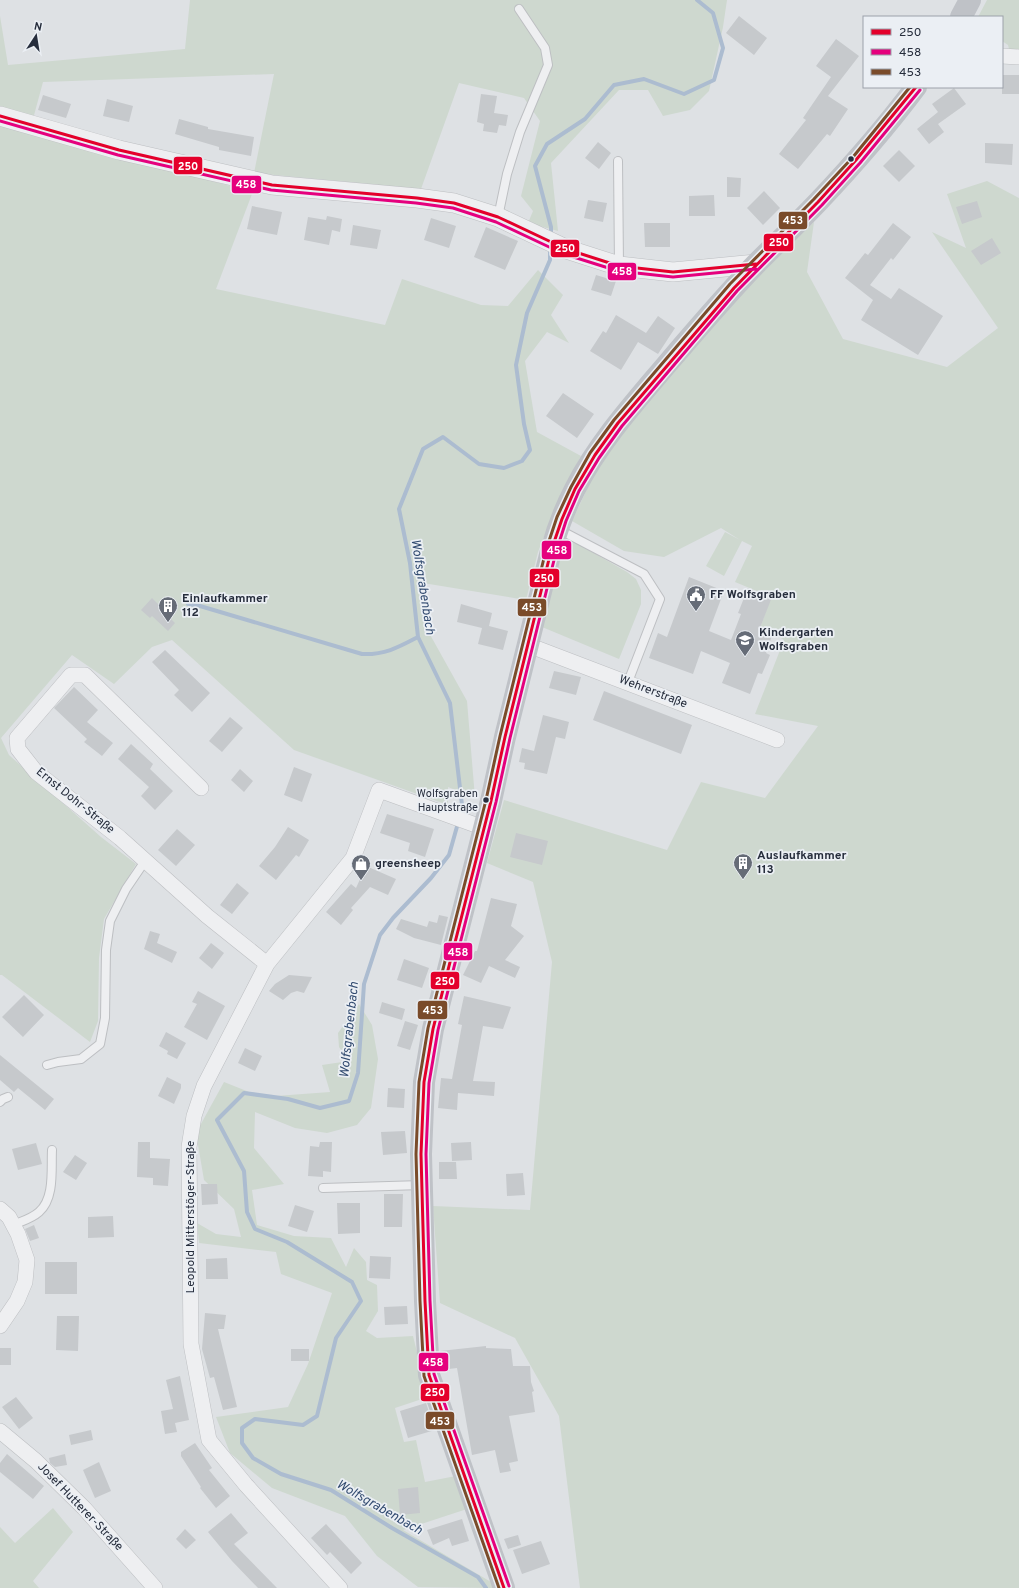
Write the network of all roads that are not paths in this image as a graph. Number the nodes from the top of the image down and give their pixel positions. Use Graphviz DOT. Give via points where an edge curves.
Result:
graph roads {
  1 [pos="970,0"];
  2 [pos="519,9"];
  3 [pos="962,16"];
  4 [pos="1003,56"];
  5 [pos="1019,57"];
  6 [pos="915,88"];
  7 [pos="0,116"];
  8 [pos="618,161"];
  9 [pos="498,217"];
  10 [pos="756,264"];
  11 [pos="619,266"];
  12 [pos="558,528"];
  13 [pos="528,645"];
  14 [pos="628,682"];
  15 [pos="777,740"];
  16 [pos="201,788"];
  17 [pos="475,825"];
  18 [pos="145,861"];
  19 [pos="266,964"];
  20 [pos="47,1065"];
  21 [pos="8,1097"];
  22 [pos="0,1102"];
  23 [pos="52,1150"];
  24 [pos="422,1185"];
  25 [pos="322,1188"];
  26 [pos="0,1209"];
  27 [pos="13,1225"];
  28 [pos="0,1326"];
  29 [pos="0,1431"];
  30 [pos="155,1588"];
  31 [pos="340,1588"];
  32 [pos="504,1588"];
  1 -- 3 [label="main road"];
  2 -- 9 [label="lane" via="545,48 548,65 520,132 506,174"];
  4 -- 5 [label="street"];
  6 -- 10 [label="main road" via="856,161"];
  7 -- 9 [label="street" via="119,150 272,185 454,203"];
  8 -- 11 [label="lane"];
  9 -- 11 [label="street" via="566,249"];
  10 -- 11 [label="street" via="673,272"];
  10 -- 12 [label="main road" via="645,390 609,436 575,488"];
  12 -- 13 [label="main road"];
  12 -- 14 [label="lane" via="644,574 660,599"];
  13 -- 14 [label="street, Wehrerstraße"];
  13 -- 17 [label="main road"];
  14 -- 15 [label="street, Wehrerstraße"];
  16 -- 18 [label="street, Ernst Dohr-Straße" via="85,675 71,675 17,738 18,749 36,772 120,838"];
  17 -- 19 [label="street, Leopold Mitterstöger-Straße" via="379,790 353,858"];
  17 -- 24 [label="main road" via="424,1082"];
  18 -- 19 [label="street, Ernst Dohr-Straße"];
  18 -- 20 [label="lane" via="126,889 110,921 106,950 105,1018 100,1044 81,1059"];
  19 -- 31 [label="street, Leopold Mitterstöger-Straße" via="204,1086 194,1116 189,1147 191,1344 209,1440 246,1485"];
  21 -- 22 [label="lane"];
  23 -- 27 [label="lane" via="51,1186 47,1201 40,1212"];
  24 -- 25 [label="lane"];
  24 -- 32 [label="main road" via="424,1301 429,1375"];
  26 -- 27 [label="street" via="10,1217"];
  27 -- 28 [label="street" via="27,1260 25,1282 17,1301"];
  29 -- 30 [label="street, Josef Hutterer-Straße" via="36,1461 84,1508"];
}
